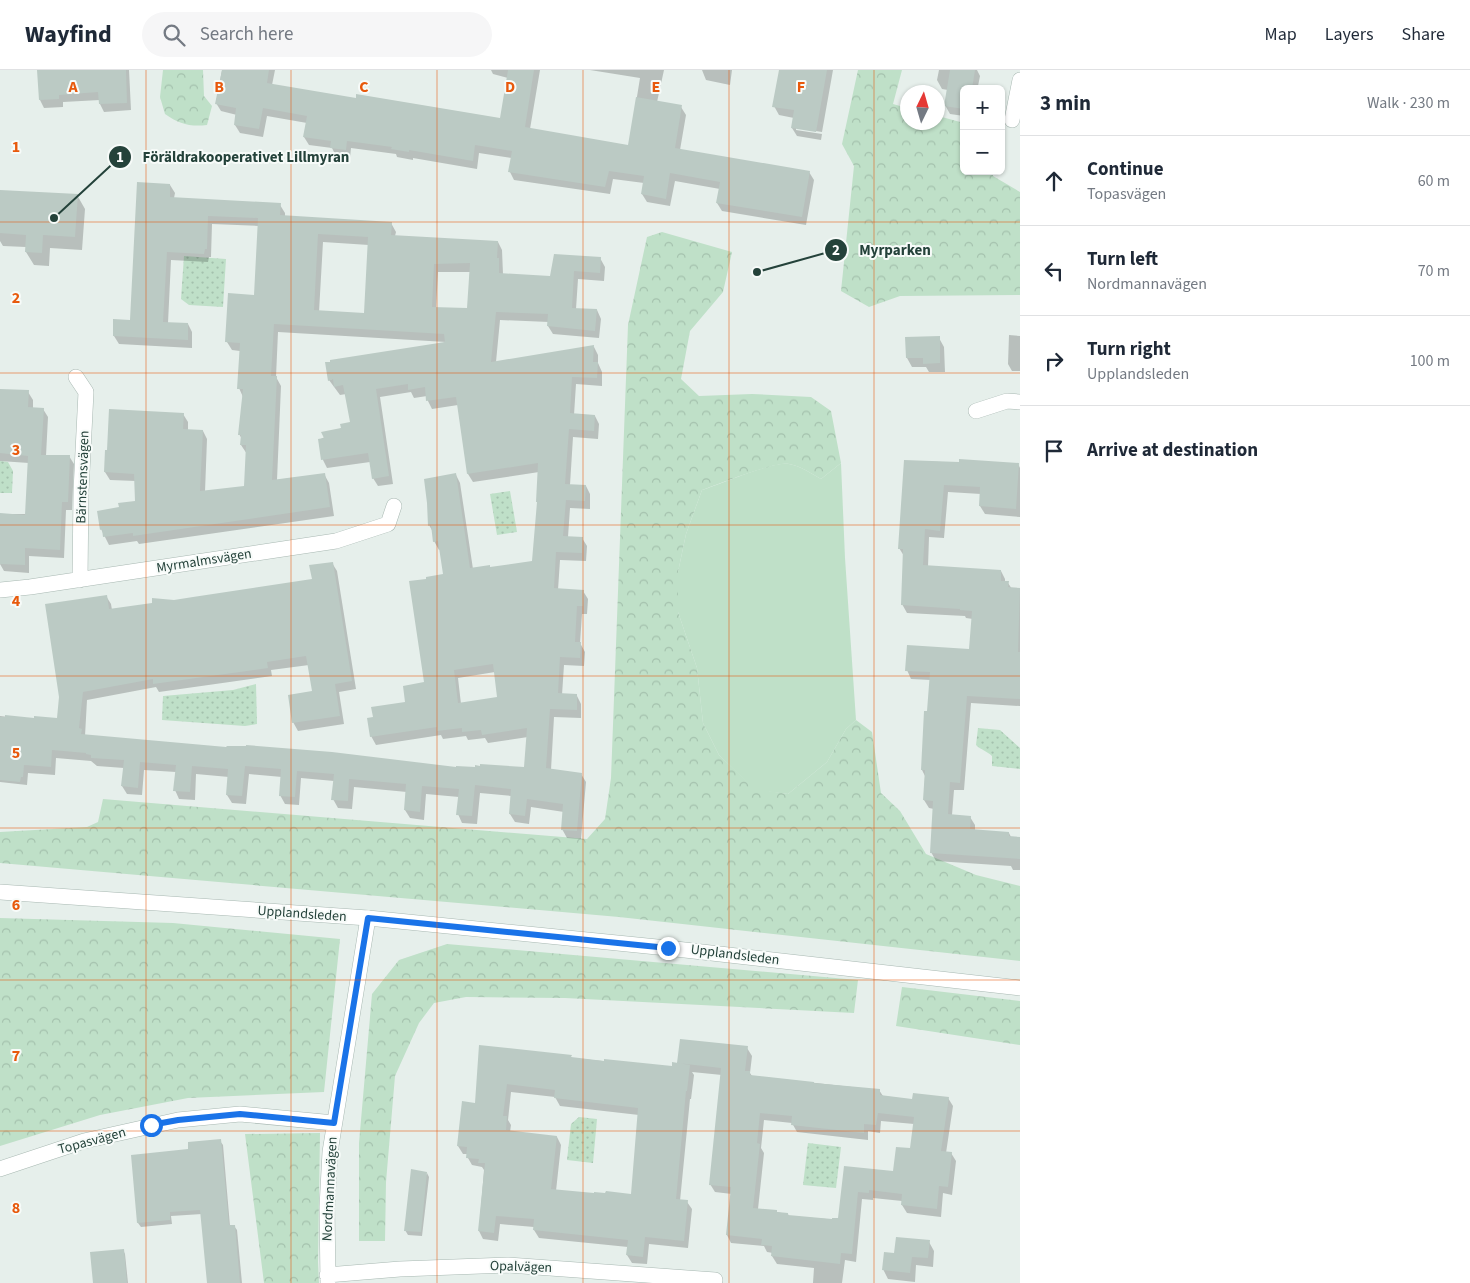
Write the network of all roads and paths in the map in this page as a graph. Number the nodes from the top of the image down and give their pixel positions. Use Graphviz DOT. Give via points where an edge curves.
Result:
graph roads {
  1 [pos="1020,80"];
  2 [pos="1012,120"];
  3 [pos="76,377"];
  4 [pos="1020,402"];
  5 [pos="976,411"];
  6 [pos="394,506"];
  7 [pos="80,580"];
  8 [pos="0,590"];
  9 [pos="0,892"];
  10 [pos="368,918"];
  11 [pos="1020,988"];
  12 [pos="334,1123"];
  13 [pos="0,1169"];
  14 [pos="328,1279"];
  15 [pos="715,1280"];
  1 -- 2 [label="street"];
  3 -- 7 [label="street, Bärnstensvägen" via="86,392"];
  4 -- 5 [label="street" via="1007,402"];
  6 -- 7 [label="street, Myrmalmsvägen" via="388,524 336,541"];
  7 -- 8 [label="street, Myrmalmsvägen"];
  9 -- 10 [label="street, Upplandsleden"];
  10 -- 11 [label="street, Upplandsleden"];
  10 -- 12 [label="street, Nordmannavägen"];
  12 -- 13 [label="street, Topasvägen" via="240,1114 178,1120 84,1141"];
  12 -- 14 [label="street, Nordmannavägen" via="328,1182"];
  14 -- 15 [label="street, Opalvägen" via="400,1269 508,1265"];
}
